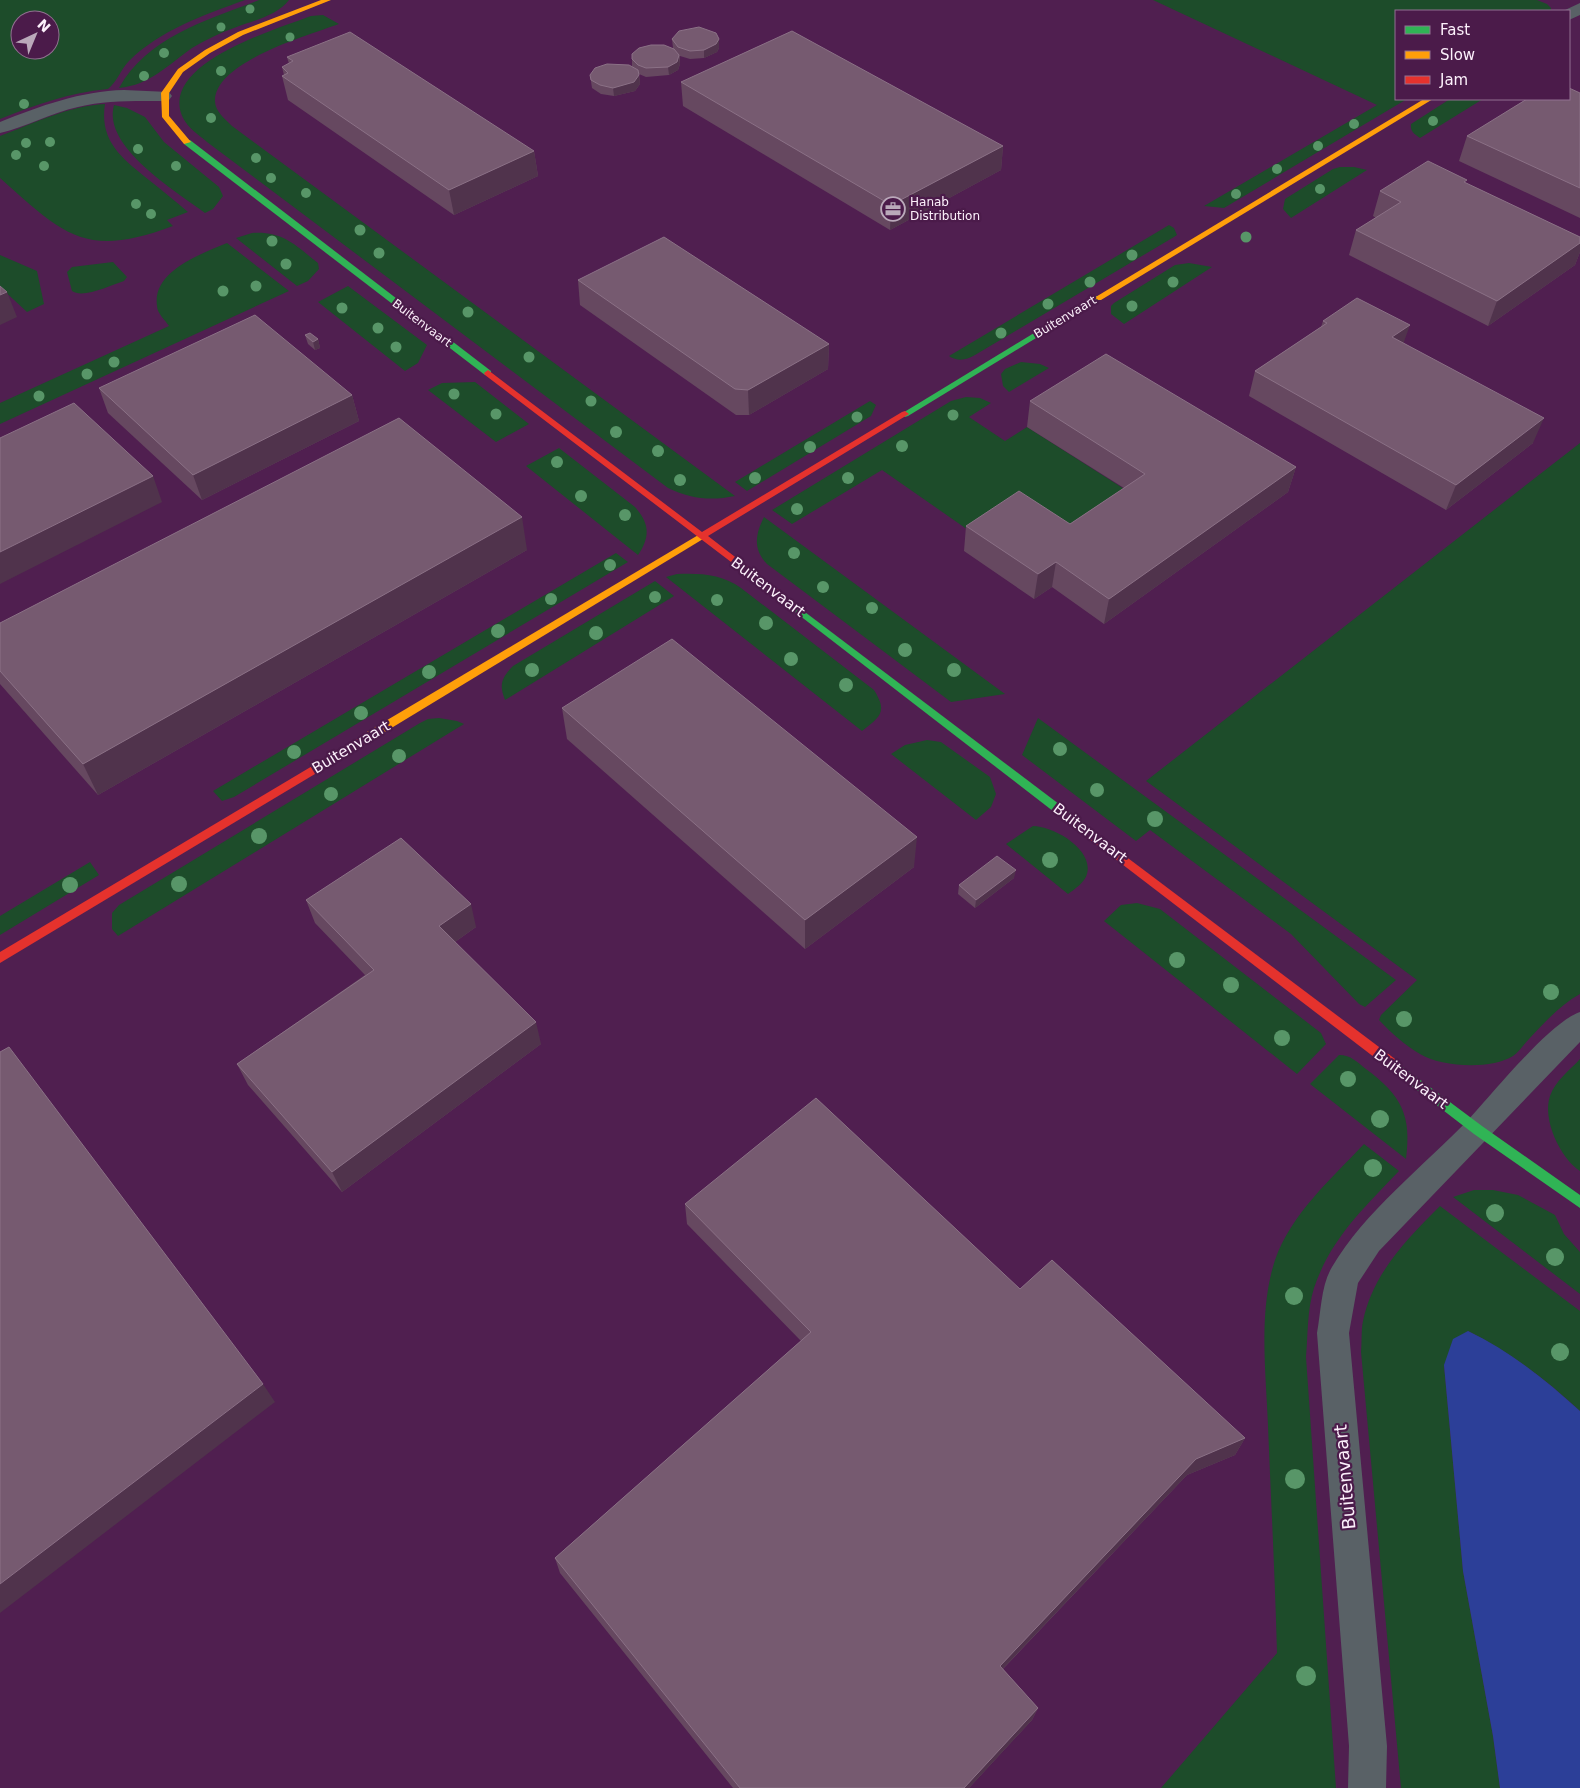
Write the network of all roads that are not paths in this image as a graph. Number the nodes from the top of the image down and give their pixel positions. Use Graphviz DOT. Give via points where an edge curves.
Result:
graph roads {
  1 [pos="327,0"];
  2 [pos="163,96"];
  3 [pos="1427,100"];
  4 [pos="0,128"];
  5 [pos="702,536"];
  6 [pos="0,958"];
  7 [pos="1580,1024"];
  8 [pos="1478,1130"];
  9 [pos="1580,1202"];
  10 [pos="1367,1788"];
  1 -- 2 [label="street" via="225,40 183,68"];
  2 -- 4 [label="street" via="102,97 75,102"];
  2 -- 5 [label="street, Buitenvaart" via="168,121 175,133 188,144"];
  3 -- 5 [label="street, Buitenvaart"];
  5 -- 6 [label="street, Buitenvaart"];
  5 -- 8 [label="street, Buitenvaart"];
  7 -- 8 [label="street, Buitenvaart"];
  8 -- 9 [label="street, Buitenvaart"];
  8 -- 10 [label="street, Buitenvaart" via="1368,1241 1344,1278 1333,1333 1368,1746"];
}
